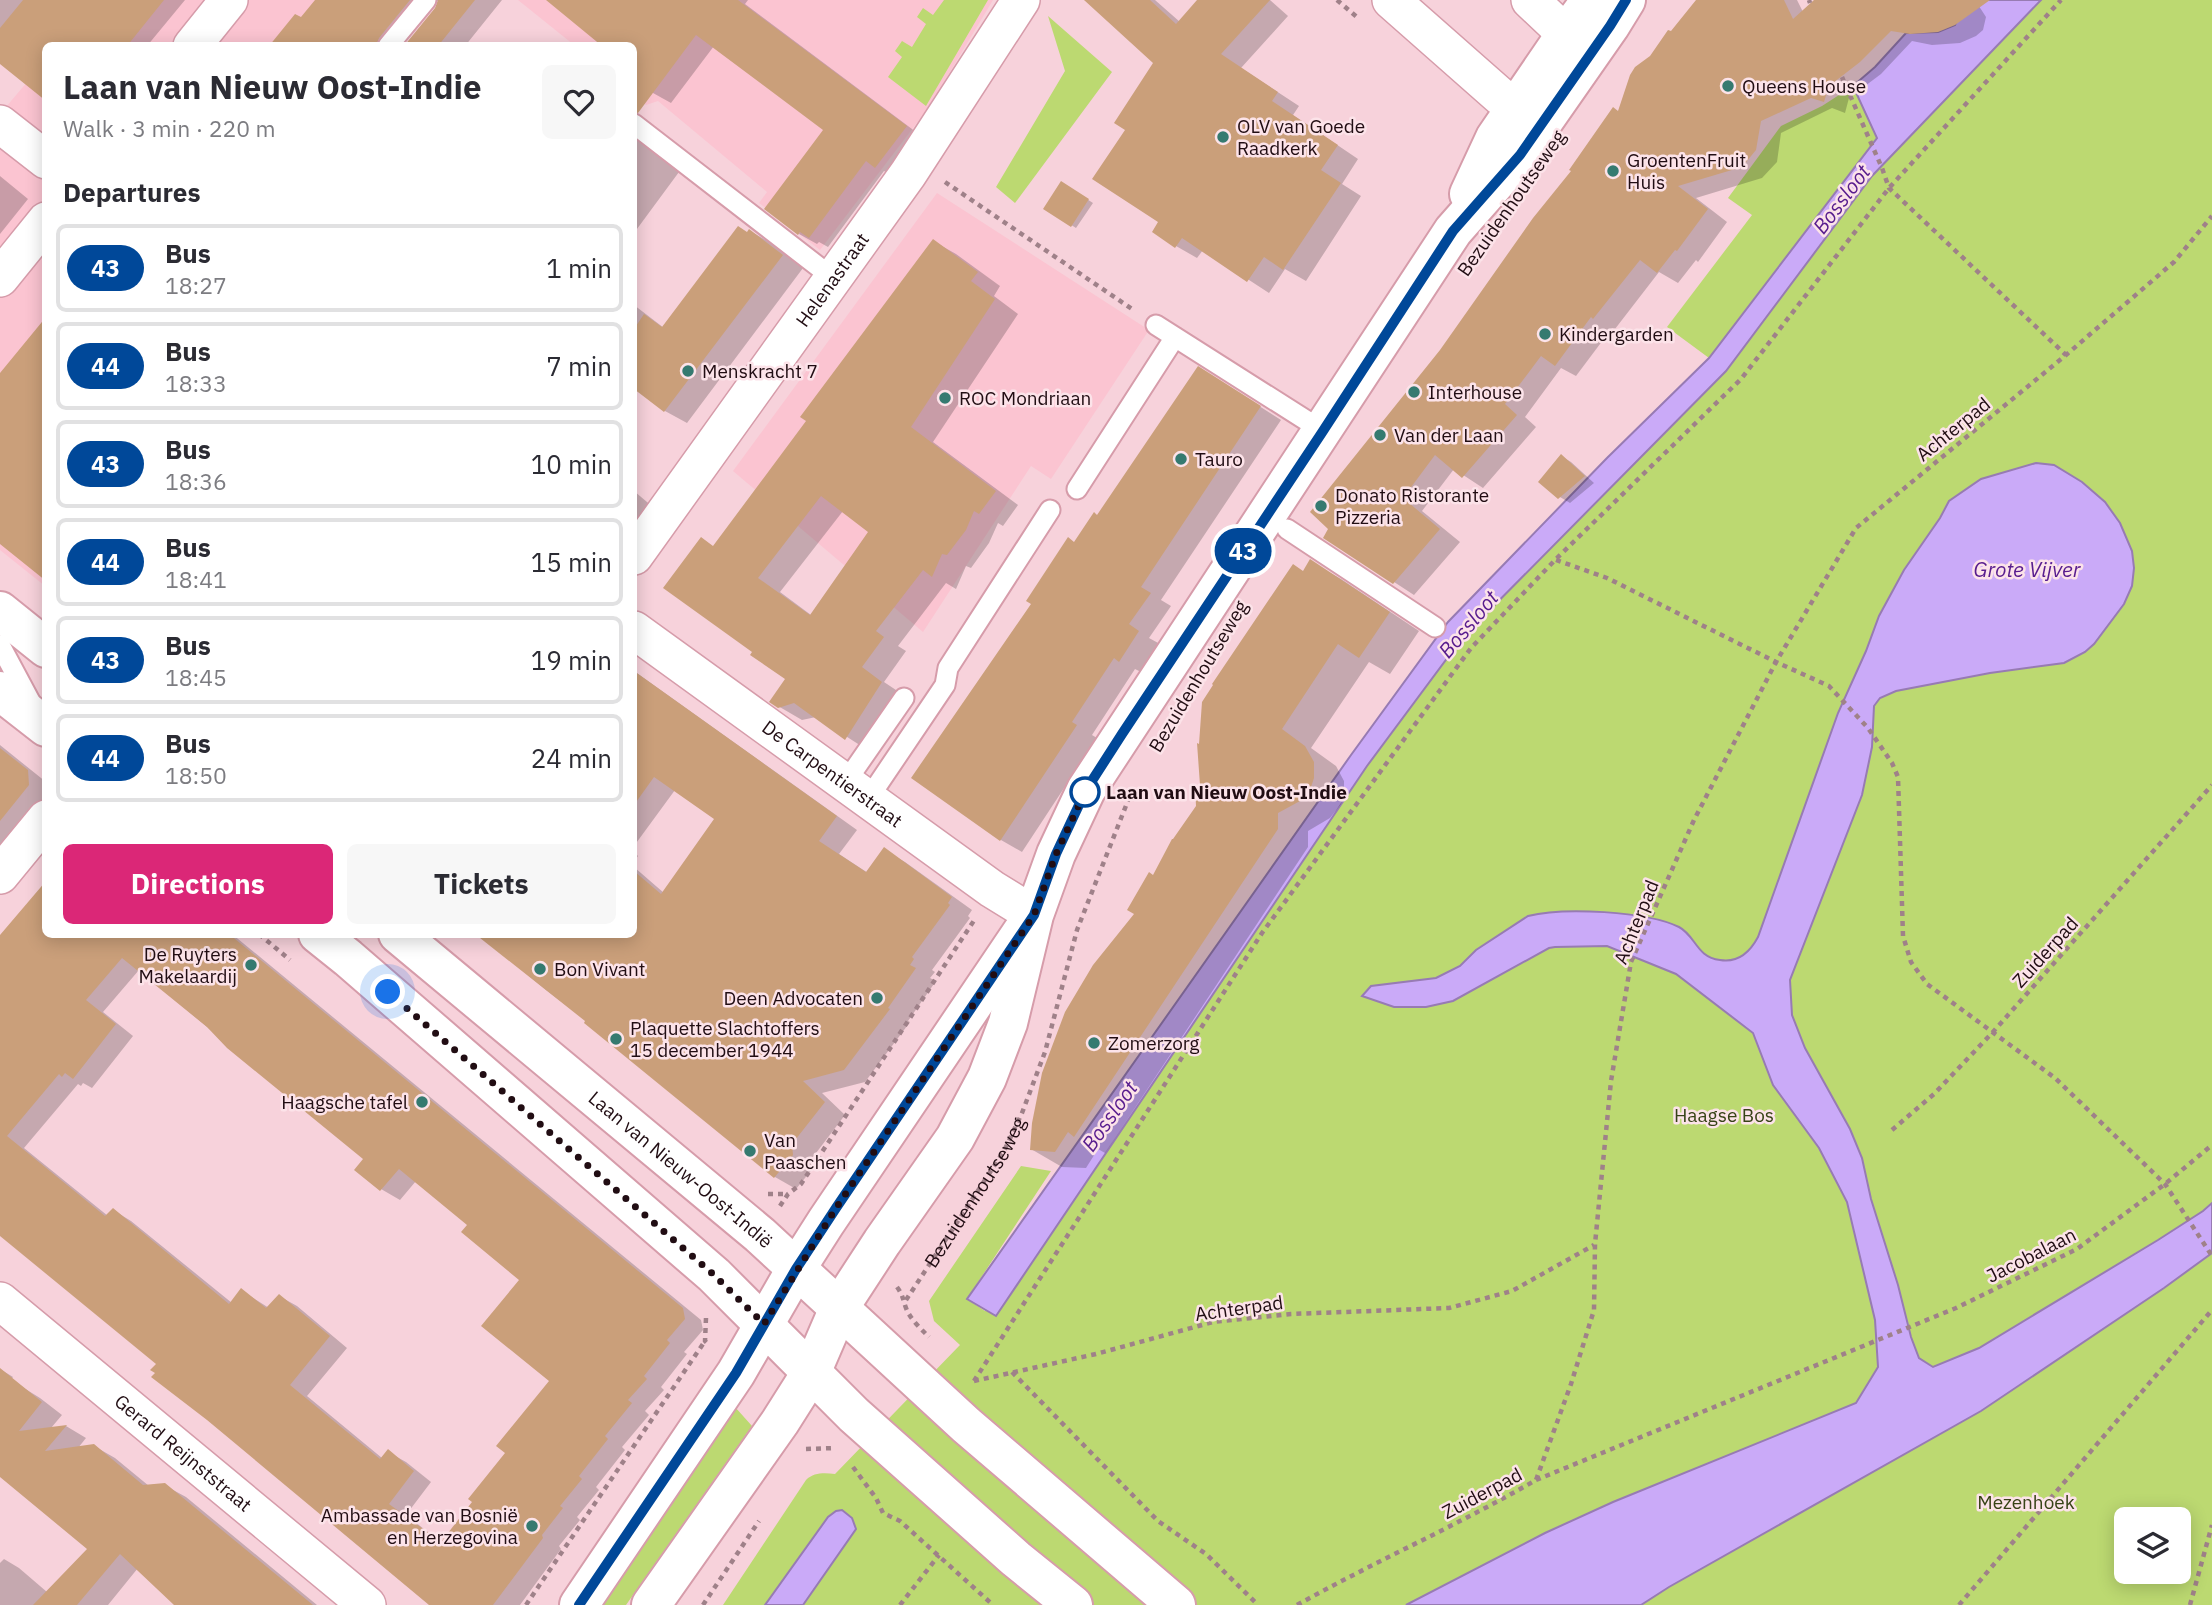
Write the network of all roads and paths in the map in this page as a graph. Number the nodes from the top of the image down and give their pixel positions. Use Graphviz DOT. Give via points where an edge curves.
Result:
graph roads {
  1 [pos="229,0"];
  2 [pos="426,0"];
  3 [pos="1021,0"];
  4 [pos="1391,0"];
  5 [pos="1530,0"];
  6 [pos="1593,0"];
  7 [pos="1626,0"];
  8 [pos="2061,0"];
  9 [pos="194,42"];
  10 [pos="391,42"];
  11 [pos="1578,44"];
  12 [pos="1842,77"];
  13 [pos="1527,118"];
  14 [pos="0,124"];
  15 [pos="637,126"];
  16 [pos="42,157"];
  17 [pos="916,161"];
  18 [pos="1889,188"];
  19 [pos="2212,216"];
  20 [pos="42,225"];
  21 [pos="0,278"];
  22 [pos="833,278"];
  23 [pos="1156,325"];
  24 [pos="1175,337"];
  25 [pos="2066,355"];
  26 [pos="1323,431"];
  27 [pos="1077,489"];
  28 [pos="1050,510"];
  29 [pos="1287,529"];
  30 [pos="637,552"];
  31 [pos="1556,559"];
  32 [pos="0,611"];
  33 [pos="1435,627"];
  34 [pos="637,632"];
  35 [pos="0,645"];
  36 [pos="42,646"];
  37 [pos="1776,662"];
  38 [pos="0,691"];
  39 [pos="904,698"];
  40 [pos="42,721"];
  41 [pos="42,723"];
  42 [pos="1135,784"];
  43 [pos="2212,785"];
  44 [pos="857,791"];
  45 [pos="42,824"];
  46 [pos="0,875"];
  47 [pos="1034,915"];
  48 [pos="323,938"];
  49 [pos="403,938"];
  50 [pos="1992,1033"];
  51 [pos="1892,1130"];
  52 [pos="2212,1145"];
  53 [pos="2165,1184"];
  54 [pos="1595,1244"];
  55 [pos="2212,1256"];
  56 [pos="796,1269"];
  57 [pos="0,1301"];
  58 [pos="905,1307"];
  59 [pos="839,1308"];
  60 [pos="2212,1310"];
  61 [pos="764,1324"];
  62 [pos="705,1341"];
  63 [pos="1012,1372"];
  64 [pos="811,1373"];
  65 [pos="846,1458"];
  66 [pos="1535,1480"];
  67 [pos="764,1513"];
  68 [pos="2212,1525"];
  69 [pos="939,1555"];
  70 [pos="367,1605"];
  71 [pos="526,1605"];
  72 [pos="579,1605"];
  73 [pos="651,1605"];
  74 [pos="703,1605"];
  75 [pos="900,1605"];
  76 [pos="993,1605"];
  77 [pos="1073,1605"];
  78 [pos="1176,1605"];
  79 [pos="1258,1605"];
  80 [pos="1297,1605"];
  81 [pos="1959,1605"];
  82 [pos="2190,1605"];
  1 -- 9 [label="street"];
  2 -- 10 [label="lane"];
  3 -- 17 [label="street, Helenastraat"];
  4 -- 13 [label="street"];
  5 -- 11 [label="street"];
  6 -- 11 [label="main road, Bezuidenhoutseweg"];
  7 -- 11 [label="main road, Bezuidenhoutseweg"];
  8 -- 18 [label="path"];
  11 -- 13 [label="main road, Bezuidenhoutseweg"];
  12 -- 18 [label="path"];
  13 -- 26 [label="main road, Bezuidenhoutseweg" via="1520,155 1453,231"];
  14 -- 16 [label="street"];
  15 -- 22 [label="lane"];
  17 -- 22 [label="street, Helenastraat"];
  17 -- 23 [label="path"];
  18 -- 25 [label="path"];
  18 -- 31 [label="path" via="1741,379"];
  19 -- 25 [label="path, Achterpad" via="2174,262"];
  20 -- 21 [label="street"];
  22 -- 30 [label="street, Helenastraat"];
  23 -- 24 [label="lane"];
  24 -- 26 [label="lane"];
  24 -- 27 [label="lane"];
  25 -- 37 [label="path, Achterpad" via="1856,528"];
  26 -- 47 [label="main road, Bezuidenhoutseweg" via="1086,790"];
  28 -- 44 [label="lane" via="948,668 945,685"];
  29 -- 33 [label="lane"];
  31 -- 37 [label="path" via="1607,578"];
  31 -- 63 [label="path, Achterpad" via="1471,648 1262,933 974,1381"];
  32 -- 36 [label="main road"];
  34 -- 44 [label="street, De Carpentierstraat"];
  35 -- 40 [label="lane"];
  37 -- 50 [label="path" via="1829,686 1868,728 1892,763 1899,778 1902,925 1911,962 1927,984"];
  37 -- 54 [label="path, Achterpad" via="1694,820 1631,961 1611,1081"];
  38 -- 41 [label="main road"];
  39 -- 44 [label="lane"];
  42 -- 58 [label="path, Bezuidenhoutseweg" via="1076,930 1045,1052 1022,1113 1004,1151"];
  43 -- 50 [label="path, Zuiderpad"];
  44 -- 47 [label="street, De Carpentierstraat"];
  45 -- 46 [label="street"];
  47 -- 56 [label="main road, Bezuidenhoutseweg"];
  47 -- 59 [label="main road, Bezuidenhoutseweg" via="1008,1023 987,1078 955,1138"];
  48 -- 61 [label="main road" via="714,1275"];
  49 -- 56 [label="main road, Laan van Nieuw-Oost-Indië"];
  50 -- 51 [label="path, Zuiderpad"];
  50 -- 53 [label="path" via="2055,1078"];
  52 -- 53 [label="path, Jacobalaan"];
  53 -- 55 [label="path"];
  53 -- 66 [label="path, Jacobalaan" via="2077,1249 1956,1308"];
  54 -- 63 [label="path, Achterpad" via="1512,1291 1449,1308 1213,1322"];
  54 -- 66 [label="path, Zuiderpad" via="1594,1310"];
  56 -- 59 [label="main road, Laan van Nieuw-Oost-Indië"];
  56 -- 61 [label="main road, Bezuidenhoutseweg"];
  57 -- 70 [label="street, Gerard Reijnststraat"];
  59 -- 64 [label="main road, Bezuidenhoutseweg"];
  59 -- 78 [label="main road, Laan van Nieuw-Oost-Indië" via="966,1425"];
  60 -- 81 [label="path"];
  61 -- 64 [label="main road"];
  61 -- 72 [label="main road, Bezuidenhoutseweg" via="736,1373"];
  62 -- 71 [label="path"];
  63 -- 79 [label="path" via="1158,1521 1206,1554"];
  64 -- 73 [label="main road, Bezuidenhoutseweg"];
  64 -- 77 [label="main road"];
  65 -- 69 [label="path" via="883,1513 900,1521"];
  66 -- 80 [label="path, Zuiderpad"];
  67 -- 74 [label="path"];
  68 -- 82 [label="path"];
  69 -- 75 [label="path"];
  69 -- 76 [label="path"];
}
